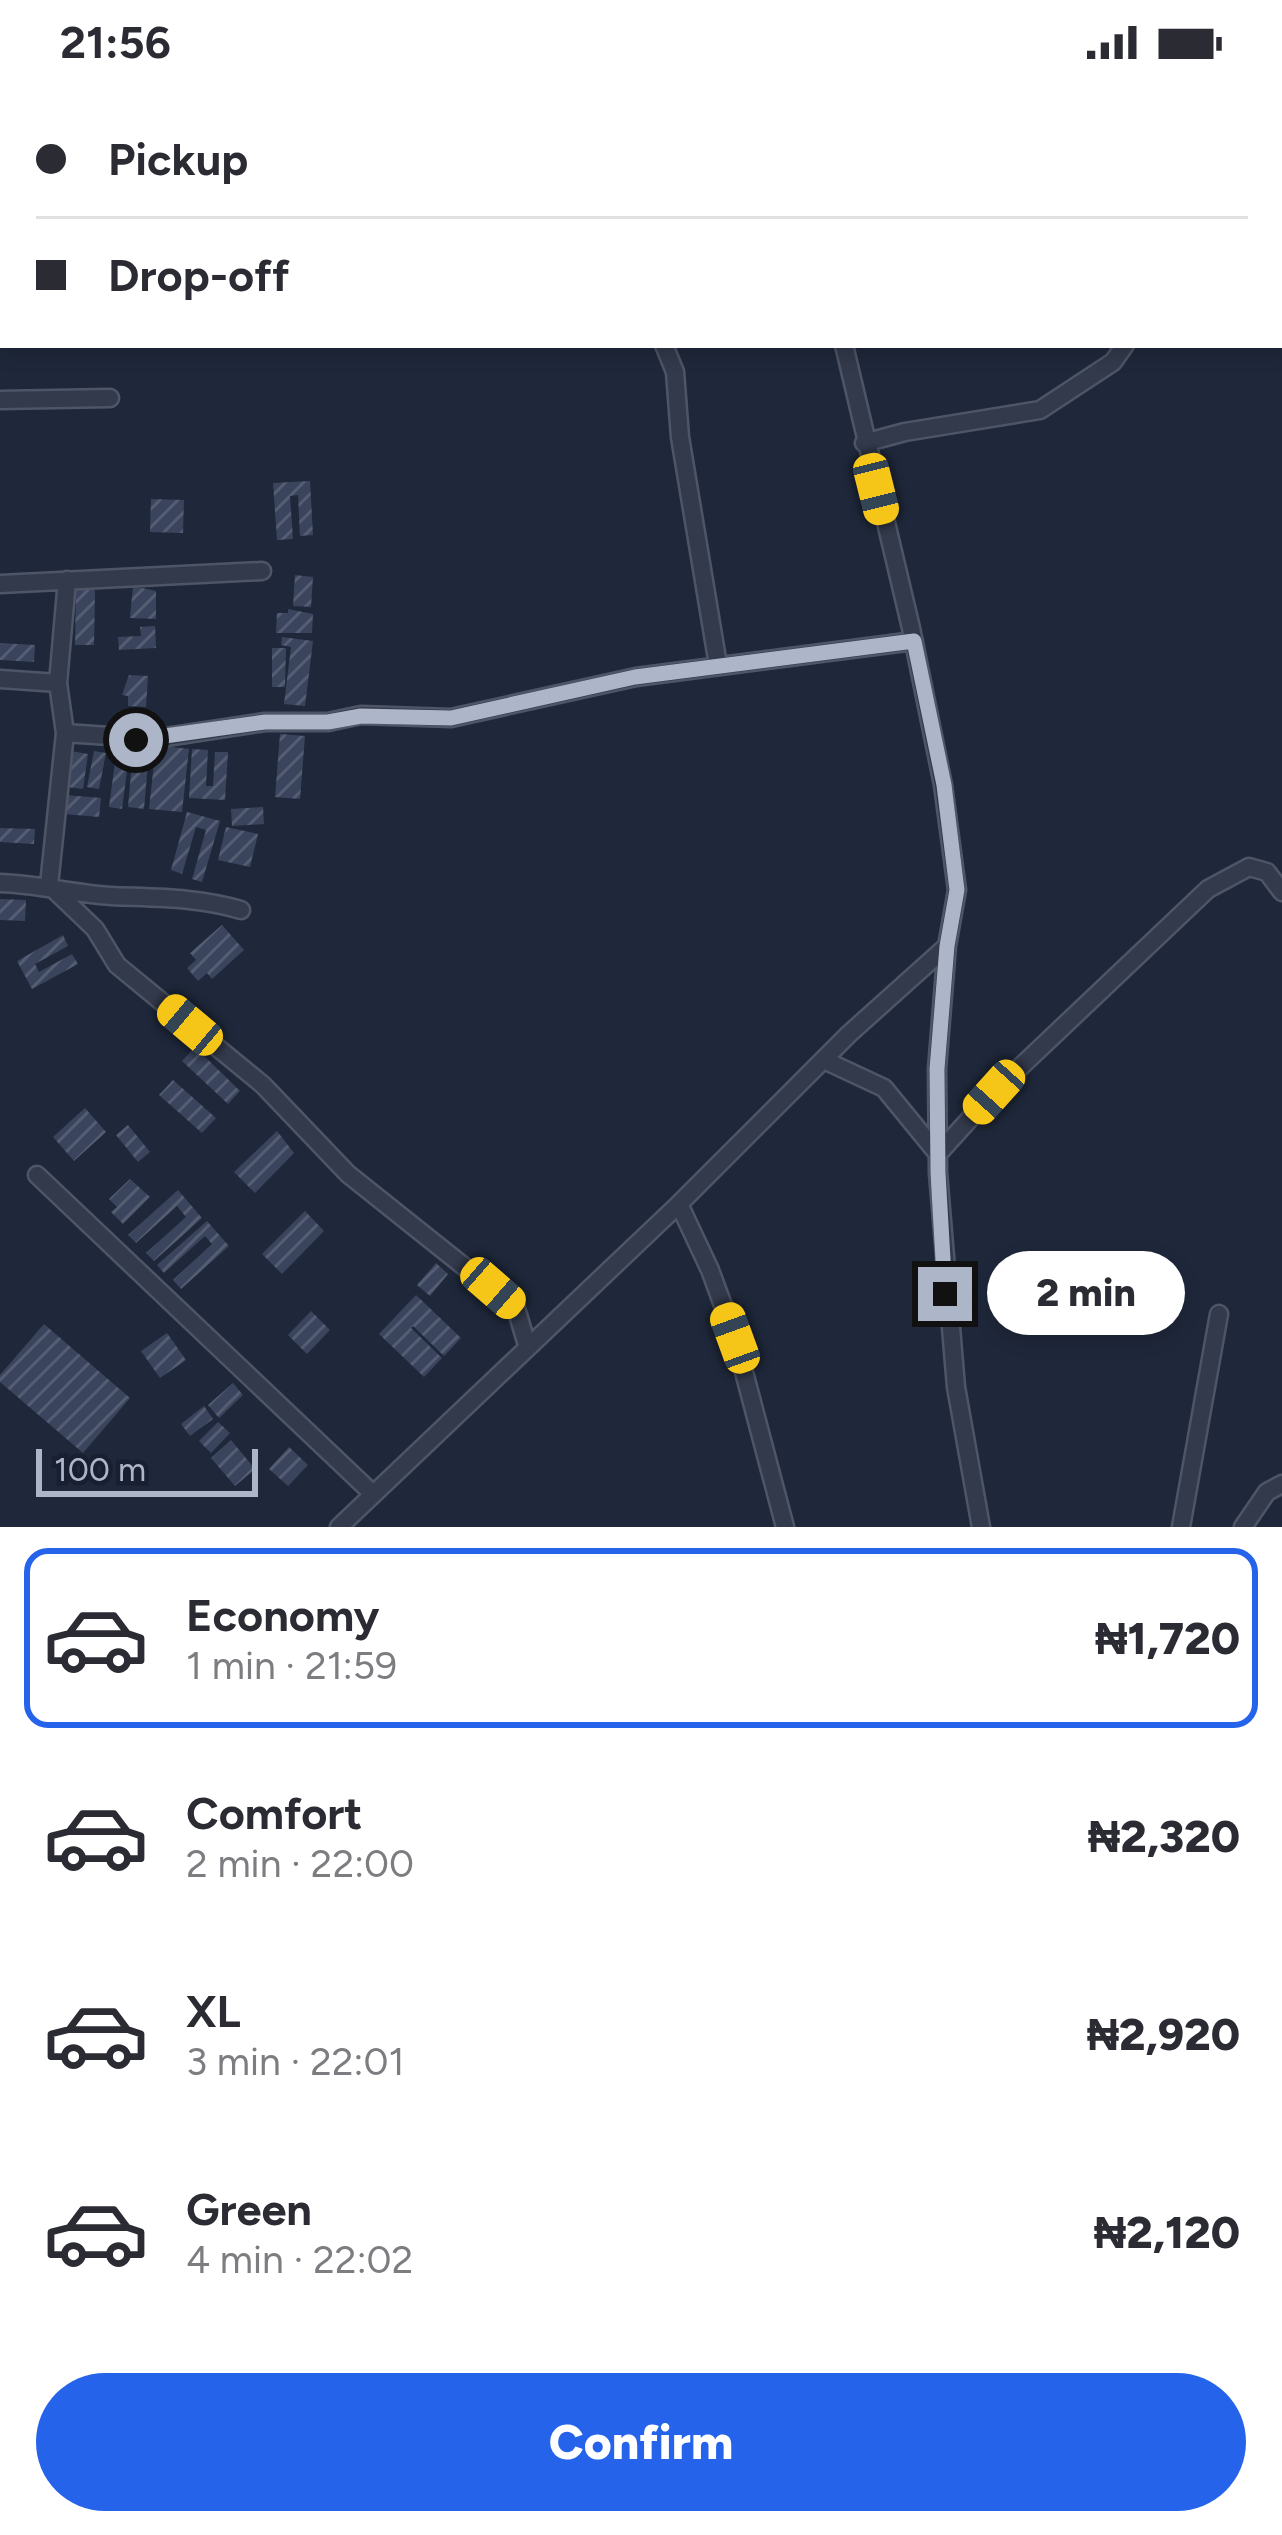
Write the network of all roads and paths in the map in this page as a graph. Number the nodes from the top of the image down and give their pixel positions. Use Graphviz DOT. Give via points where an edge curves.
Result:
graph roads {
  1 [pos="665,348"];
  2 [pos="845,348"];
  3 [pos="1123,348"];
  4 [pos="110,398"];
  5 [pos="0,400"];
  6 [pos="864,443"];
  7 [pos="262,571"];
  8 [pos="67,580"];
  9 [pos="0,584"];
  10 [pos="914,641"];
  11 [pos="718,665"];
  12 [pos="0,679"];
  13 [pos="58,683"];
  14 [pos="64,733"];
  15 [pos="0,883"];
  16 [pos="49,885"];
  17 [pos="1282,892"];
  18 [pos="241,910"];
  19 [pos="947,946"];
  20 [pos="824,1060"];
  21 [pos="938,1154"];
  22 [pos="37,1175"];
  23 [pos="679,1204"];
  24 [pos="1219,1314"];
  25 [pos="527,1345"];
  26 [pos="1282,1484"];
  27 [pos="372,1493"];
  28 [pos="339,1527"];
  29 [pos="785,1527"];
  30 [pos="981,1527"];
  31 [pos="1181,1527"];
  32 [pos="1243,1527"];
  1 -- 11 [label="street"];
  2 -- 6 [label="street"];
  3 -- 6 [label="street" via="1040,410"];
  4 -- 5 [label="street"];
  6 -- 10 [label="street"];
  7 -- 8 [label="street"];
  8 -- 9 [label="street"];
  8 -- 13 [label="street"];
  10 -- 11 [label="street"];
  10 -- 19 [label="street" via="957,890"];
  11 -- 14 [label="street" via="451,718 278,721 153,739"];
  12 -- 13 [label="street"];
  13 -- 14 [label="street"];
  14 -- 16 [label="street"];
  15 -- 16 [label="street"];
  16 -- 18 [label="street"];
  16 -- 25 [label="street" via="95,929 117,965 263,1085 348,1174 515,1308"];
  17 -- 21 [label="street" via="1267,872 1250,867 1208,889"];
  19 -- 20 [label="street"];
  19 -- 21 [label="street"];
  20 -- 21 [label="street" via="884,1088"];
  20 -- 23 [label="street"];
  21 -- 30 [label="street" via="945,1294"];
  22 -- 27 [label="street"];
  23 -- 25 [label="street"];
  23 -- 29 [label="street" via="735,1338"];
  24 -- 31 [label="street"];
  25 -- 27 [label="street"];
  26 -- 32 [label="street"];
  27 -- 28 [label="street"];
}
